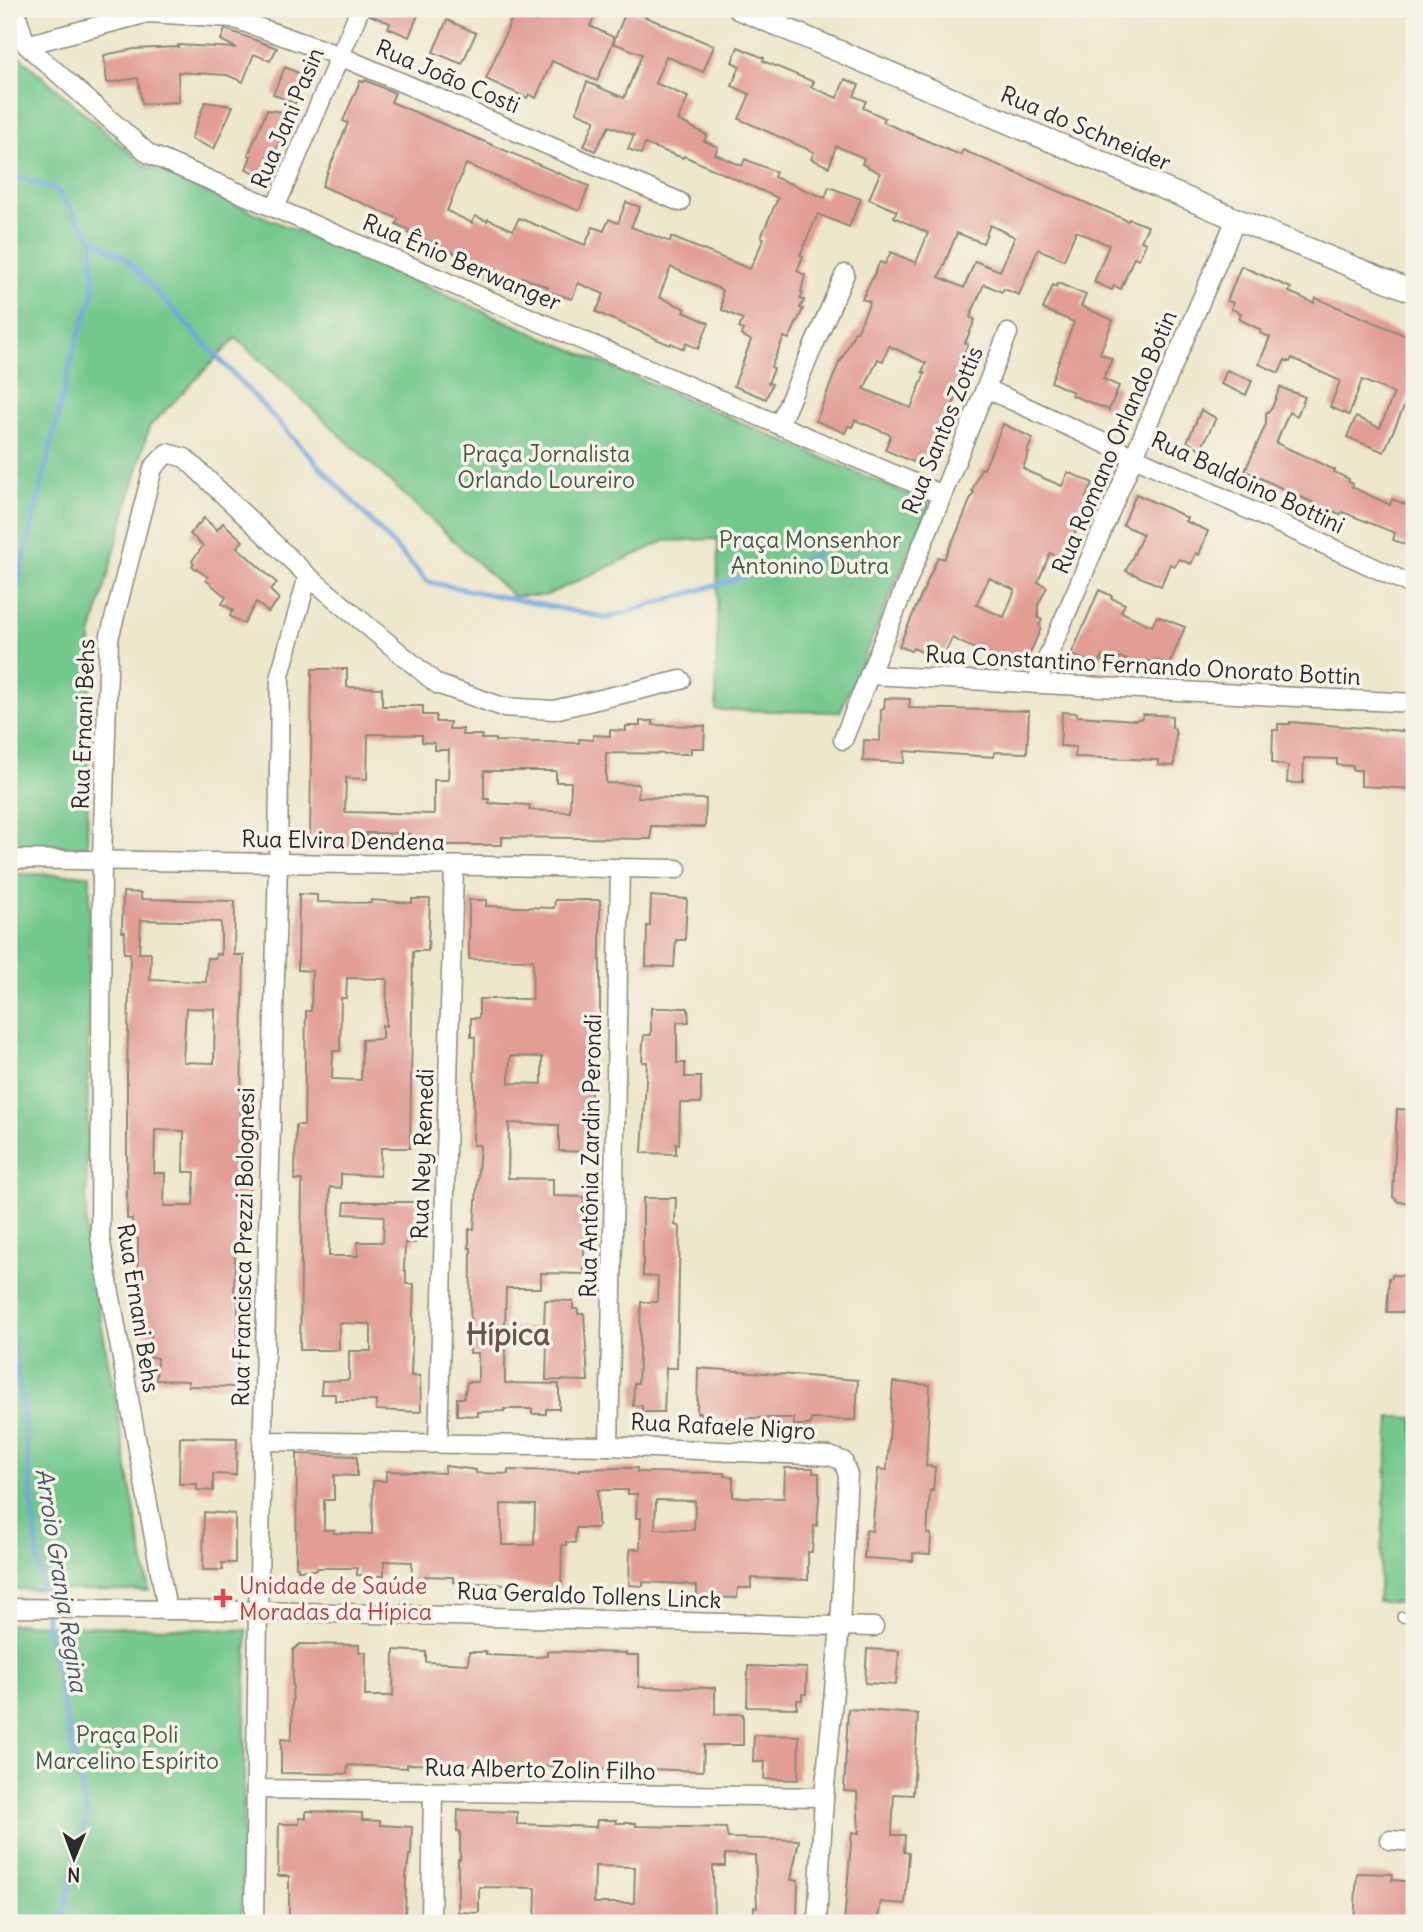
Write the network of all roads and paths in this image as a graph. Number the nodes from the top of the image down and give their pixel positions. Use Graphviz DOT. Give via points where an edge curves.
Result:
graph roads {
  1 [pos="15,9"];
  2 [pos="360,9"];
  3 [pos="739,9"];
  4 [pos="26,45"];
  5 [pos="340,56"];
  6 [pos="680,202"];
  7 [pos="275,208"];
  8 [pos="1236,219"];
  9 [pos="845,274"];
  10 [pos="1414,292"];
  11 [pos="1008,333"];
  12 [pos="985,388"];
  13 [pos="779,425"];
  14 [pos="1134,456"];
  15 [pos="942,495"];
  16 [pos="308,576"];
  17 [pos="1414,586"];
  18 [pos="869,675"];
  19 [pos="681,680"];
  20 [pos="1036,684"];
  21 [pos="1414,703"];
  22 [pos="843,740"];
  23 [pos="9,859"];
  24 [pos="102,860"];
  25 [pos="278,863"];
  26 [pos="454,866"];
  27 [pos="620,868"];
  28 [pos="677,869"];
  29 [pos="263,1441"];
  30 [pos="438,1443"];
  31 [pos="609,1446"];
  32 [pos="11,1608"];
  33 [pos="167,1610"];
  34 [pos="258,1611"];
  35 [pos="1402,1617"];
  36 [pos="1414,1618"];
  37 [pos="840,1626"];
  38 [pos="874,1627"];
  39 [pos="256,1789"];
  40 [pos="433,1792"];
  41 [pos="824,1797"];
  42 [pos="1390,1840"];
  43 [pos="1414,1842"];
  44 [pos="254,1923"];
  45 [pos="430,1923"];
  46 [pos="817,1923"];
  1 -- 4 [label="street"];
  2 -- 5 [label="street, Rua Jani Pasin"];
  3 -- 8 [label="street, Rua do Schneider"];
  4 -- 5 [label="street, Rua João Costi" via="148,13 232,18"];
  4 -- 7 [label="street, Rua Ênio Berwanger" via="149,154"];
  5 -- 6 [label="street, Rua João Costi"];
  5 -- 7 [label="street, Rua Jani Pasin"];
  7 -- 13 [label="street, Rua Ênio Berwanger"];
  8 -- 10 [label="street, Rua do Schneider"];
  8 -- 14 [label="street, Rua Romano Orlando Botin"];
  9 -- 13 [label="street"];
  11 -- 12 [label="street, Rua Santos Zottis"];
  12 -- 14 [label="street, Rua Baldoino Bottini"];
  12 -- 15 [label="street, Rua Santos Zottis"];
  13 -- 15 [label="street, Rua Ênio Berwanger"];
  14 -- 17 [label="street, Rua Baldoino Bottini"];
  14 -- 20 [label="street, Rua Romano Orlando Botin"];
  15 -- 18 [label="street, Rua Santos Zottis"];
  16 -- 19 [label="street, Rua Ernani Behs" via="438,684 503,707 554,710"];
  16 -- 24 [label="street, Rua Ernani Behs" via="185,458 167,453 153,468 109,639"];
  16 -- 25 [label="street, Rua Francisca Prezzi Bolognesi" via="280,675"];
  18 -- 20 [label="street, Rua Constantino Fernando Onorato Bottin"];
  18 -- 22 [label="street, Rua Santos Zottis"];
  20 -- 21 [label="street, Rua Constantino Fernando Onorato Bottin"];
  23 -- 24 [label="street, Rua Elvira Dendena"];
  24 -- 25 [label="street, Rua Elvira Dendena"];
  24 -- 33 [label="street, Rua Ernani Behs" via="100,1237"];
  25 -- 26 [label="street, Rua Elvira Dendena"];
  25 -- 29 [label="street, Rua Francisca Prezzi Bolognesi"];
  26 -- 27 [label="street, Rua Elvira Dendena"];
  26 -- 30 [label="street, Rua Ney Remedi"];
  27 -- 28 [label="street, Rua Elvira Dendena"];
  27 -- 31 [label="street, Rua Antônia Zardin Perondi"];
  29 -- 30 [label="street, Rua Rafaele Nigro"];
  29 -- 34 [label="street, Rua Francisca Prezzi Bolognesi"];
  30 -- 31 [label="street, Rua Rafaele Nigro"];
  31 -- 37 [label="street, Rua Rafaele Nigro" via="830,1456 843,1461 848,1475"];
  32 -- 33 [label="street, Rua Geraldo Tollens Linck"];
  33 -- 34 [label="street, Rua Geraldo Tollens Linck"];
  34 -- 37 [label="street, Rua Geraldo Tollens Linck"];
  34 -- 39 [label="street, Rua Francisca Prezzi Bolognesi"];
  35 -- 36 [label="lane"];
  37 -- 38 [label="street, Rua Geraldo Tollens Linck"];
  37 -- 41 [label="street, Rua Rafaele Nigro"];
  39 -- 40 [label="street, Rua Alberto Zolin Filho"];
  39 -- 44 [label="street, Rua Francisca Prezzi Bolognesi"];
  40 -- 41 [label="street, Rua Alberto Zolin Filho"];
  40 -- 45 [label="street"];
  41 -- 46 [label="street, Rua Rafaele Nigro"];
  42 -- 43 [label="street"];
}
